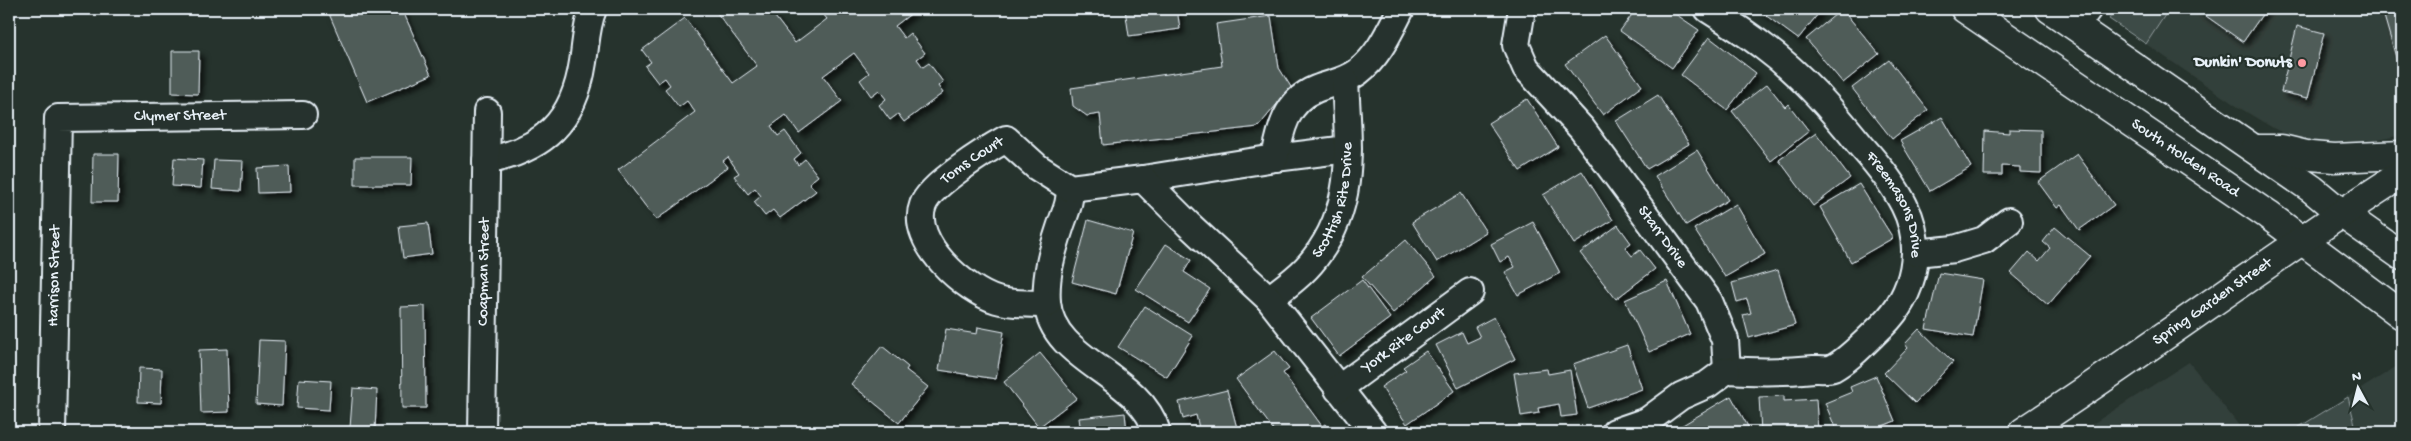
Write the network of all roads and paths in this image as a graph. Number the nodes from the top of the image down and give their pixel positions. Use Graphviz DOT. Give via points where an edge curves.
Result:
graph roads {
  1 [pos="592,9"];
  2 [pos="1401,9"];
  3 [pos="1522,9"];
  4 [pos="1708,9"];
  5 [pos="1964,9"];
  6 [pos="2050,9"];
  7 [pos="2081,17"];
  8 [pos="1345,80"];
  9 [pos="487,112"];
  10 [pos="303,115"];
  11 [pos="58,118"];
  12 [pos="1348,149"];
  13 [pos="2254,149"];
  14 [pos="2402,155"];
  15 [pos="1275,158"];
  16 [pos="486,161"];
  17 [pos="2402,174"];
  18 [pos="1143,179"];
  19 [pos="1070,188"];
  20 [pos="2341,213"];
  21 [pos="2009,221"];
  22 [pos="2303,241"];
  23 [pos="1916,253"];
  24 [pos="2402,256"];
  25 [pos="1470,292"];
  26 [pos="1269,299"];
  27 [pos="1047,304"];
  28 [pos="2402,315"];
  29 [pos="1727,370"];
  30 [pos="1338,389"];
  31 [pos="52,432"];
  32 [pos="482,432"];
  33 [pos="1157,432"];
  34 [pos="1373,432"];
  35 [pos="1615,432"];
  36 [pos="2023,432"];
  1 -- 16 [label="street" via="577,94 560,122 539,142 512,156"];
  2 -- 8 [label="street" via="1377,53"];
  3 -- 29 [label="street, Starr Drive" via="1516,45 1526,68 1582,129 1709,301 1725,340"];
  4 -- 23 [label="street, Freemasons Drive" via="1765,48 1815,92 1853,135 1890,180 1905,206"];
  5 -- 22 [label="main road, South Holden Road"];
  6 -- 7 [label="main road"];
  7 -- 13 [label="main road"];
  8 -- 12 [label="street, Scottish Rite Drive"];
  8 -- 15 [label="street" via="1314,89 1294,105 1281,125"];
  9 -- 16 [label="street, Coapman Street"];
  10 -- 11 [label="street, Clymer Street"];
  11 -- 31 [label="street, Harrison Street"];
  12 -- 15 [label="street"];
  12 -- 26 [label="street, Scottish Rite Drive" via="1344,196 1331,231 1315,259"];
  13 -- 14 [label="main road" via="2282,149 2334,158"];
  13 -- 20 [label="main road"];
  15 -- 18 [label="street"];
  16 -- 32 [label="street, Coapman Street"];
  17 -- 20 [label="main road, Spring Garden Street"];
  18 -- 19 [label="street"];
  18 -- 26 [label="street"];
  19 -- 27 [label="street" via="1070,204 1053,249 1047,276"];
  19 -- 27 [label="street, Toms Court" via="1036,167 1006,139 941,183 923,205 920,219 933,248 960,280 975,291 1011,303"];
  20 -- 22 [label="main road, Spring Garden Street"];
  20 -- 24 [label="main road"];
  21 -- 23 [label="street" via="1984,240 1954,249"];
  22 -- 28 [label="main road, South Holden Road"];
  22 -- 36 [label="main road, Spring Garden Street"];
  23 -- 29 [label="street, Freemasons Drive" via="1912,279 1899,305 1862,345 1832,368 1784,372"];
  25 -- 30 [label="street, York Rite Court"];
  26 -- 30 [label="street"];
  27 -- 33 [label="street" via="1056,332 1133,394 1148,413"];
  29 -- 35 [label="street" via="1646,421"];
  30 -- 34 [label="street"];
}
